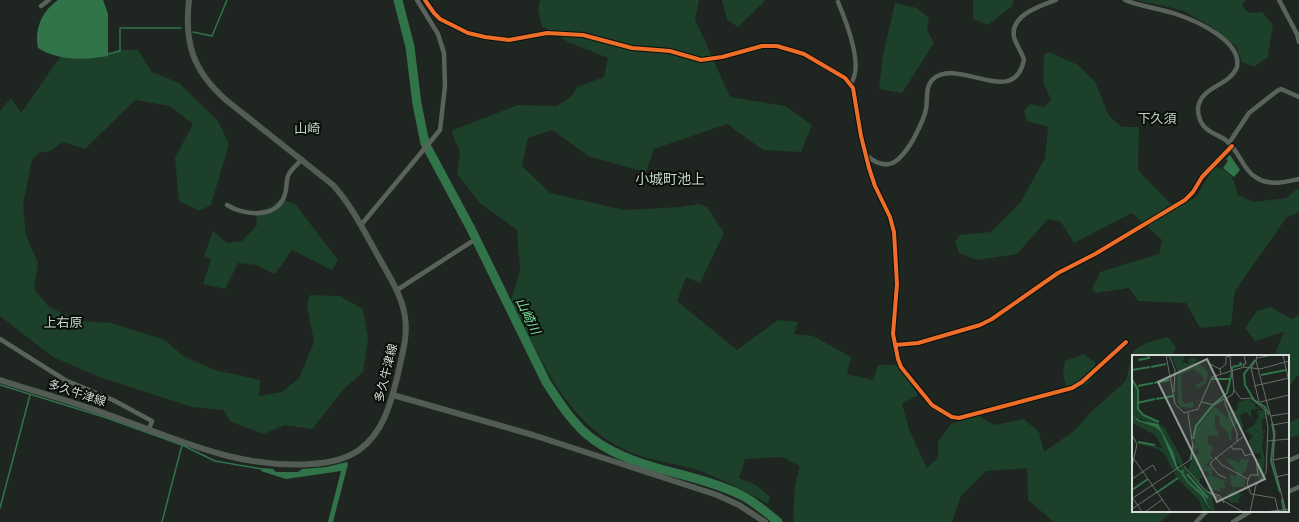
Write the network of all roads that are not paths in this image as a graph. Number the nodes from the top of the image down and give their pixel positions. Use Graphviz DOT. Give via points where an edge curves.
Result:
graph roads {
  1 [pos="49,0"];
  2 [pos="189,0"];
  3 [pos="417,0"];
  4 [pos="425,0"];
  5 [pos="1056,0"];
  6 [pos="1125,0"];
  7 [pos="1279,0"];
  8 [pos="838,2"];
  9 [pos="41,6"];
  10 [pos="1299,42"];
  11 [pos="851,83"];
  12 [pos="1299,97"];
  13 [pos="1231,145"];
  14 [pos="866,155"];
  15 [pos="302,159"];
  16 [pos="1299,179"];
  17 [pos="227,206"];
  18 [pos="361,225"];
  19 [pos="471,242"];
  20 [pos="397,290"];
  21 [pos="0,339"];
  22 [pos="1126,342"];
  23 [pos="895,345"];
  24 [pos="0,380"];
  25 [pos="392,395"];
  26 [pos="149,429"];
  27 [pos="1299,456"];
  28 [pos="1289,461"];
  29 [pos="1299,487"];
  30 [pos="1289,492"];
  31 [pos="1206,512"];
  32 [pos="1249,512"];
  33 [pos="765,522"];
  34 [pos="1196,522"];
  35 [pos="1233,522"];
  1 -- 9 [label="street"];
  2 -- 15 [label="main road, 多久牛津線" via="187,28 191,52 200,72 213,89"];
  3 -- 18 [label="street" via="438,34 445,63 440,130"];
  4 -- 11 [label="street" via="440,18 458,28 485,37 509,40 547,33 583,35 632,48 670,51 700,60 762,46 777,46 804,54"];
  5 -- 14 [label="street" via="1026,14 1016,23 1014,37 1024,60 1019,74 1014,79 999,82 955,74 939,75 930,83 924,117 903,156 894,163 884,165 874,162"];
  6 -- 13 [label="street" via="1192,20 1211,30 1233,48 1238,57 1236,71 1229,79 1206,92 1198,108 1198,117 1204,127"];
  7 -- 10 [label="street"];
  8 -- 11 [label="street" via="856,60 855,75"];
  11 -- 14 [label="street"];
  12 -- 13 [label="street" via="1281,89 1277,90 1249,113"];
  13 -- 16 [label="street" via="1256,178 1274,183"];
  13 -- 23 [label="street" via="1185,200 1058,273 992,319 966,330 918,343"];
  14 -- 23 [label="street" via="875,186 890,217 894,232 897,284 893,320"];
  15 -- 17 [label="street" via="288,175 285,194 280,204 258,214 245,213"];
  15 -- 18 [label="main road, 多久牛津線" via="333,185 346,200"];
  18 -- 20 [label="main road, 多久牛津線"];
  19 -- 20 [label="street"];
  20 -- 25 [label="main road, 多久牛津線" via="405,318 406,333"];
  21 -- 26 [label="street" via="65,380 113,400 152,421"];
  22 -- 23 [label="street" via="1072,388 959,418 939,410 926,399 901,367"];
  24 -- 26 [label="main road, 多久牛津線"];
  25 -- 26 [label="main road, 多久牛津線" via="378,431 368,443 351,455 325,463 288,465 243,460 208,451"];
  25 -- 33 [label="main road" via="533,434 717,495 739,504"];
  27 -- 28 [label="street"];
  29 -- 30 [label="street"];
  31 -- 34 [label="street"];
  32 -- 35 [label="street"];
}
